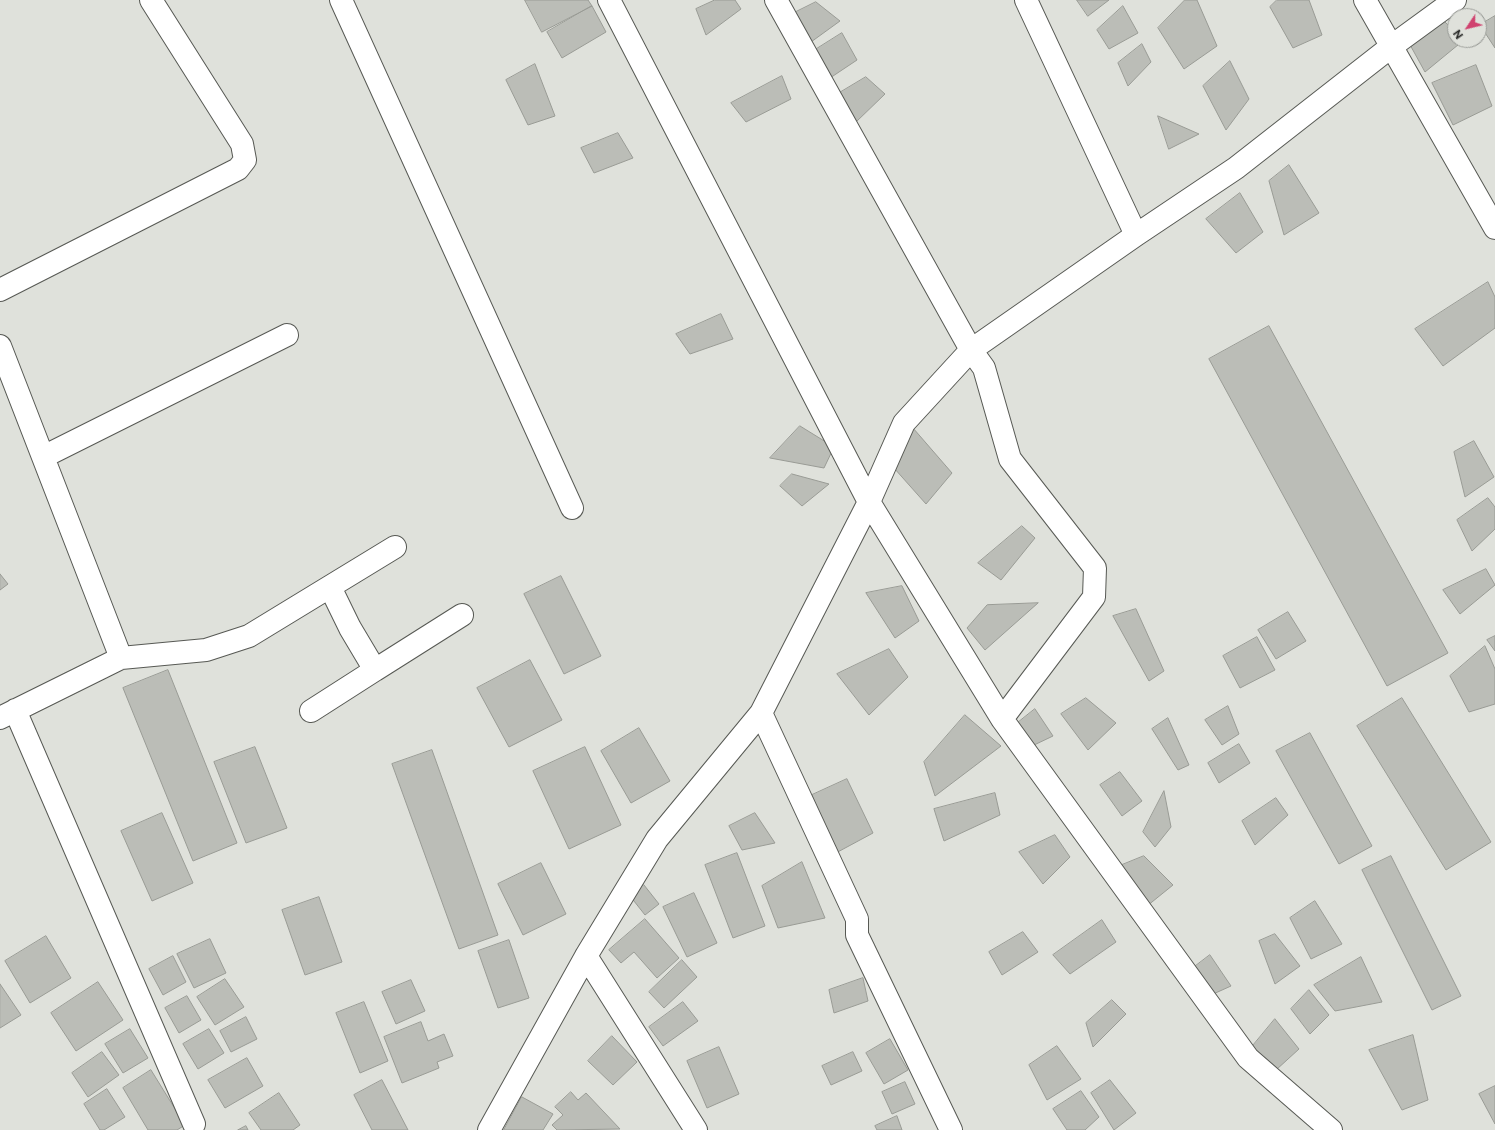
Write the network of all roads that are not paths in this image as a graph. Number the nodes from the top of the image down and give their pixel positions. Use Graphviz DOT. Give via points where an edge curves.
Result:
graph roads {
  1 [pos="151,0"];
  2 [pos="341,0"];
  3 [pos="609,0"];
  4 [pos="776,0"];
  5 [pos="1026,0"];
  6 [pos="1365,0"];
  7 [pos="1455,0"];
  8 [pos="1392,46"];
  9 [pos="1495,228"];
  10 [pos="1136,235"];
  11 [pos="0,290"];
  12 [pos="287,335"];
  13 [pos="0,346"];
  14 [pos="971,350"];
  15 [pos="43,457"];
  16 [pos="869,502"];
  17 [pos="572,508"];
  18 [pos="395,548"];
  19 [pos="330,587"];
  20 [pos="462,615"];
  21 [pos="121,658"];
  22 [pos="375,670"];
  23 [pos="311,712"];
  24 [pos="761,712"];
  25 [pos="7,714"];
  26 [pos="1002,719"];
  27 [pos="586,956"];
  28 [pos="194,1124"];
  29 [pos="489,1130"];
  30 [pos="696,1130"];
  31 [pos="951,1130"];
  32 [pos="1331,1130"];
  1 -- 11 [label="street" via="242,144 245,160 238,168"];
  2 -- 17 [label="street"];
  3 -- 16 [label="street"];
  4 -- 14 [label="street"];
  5 -- 10 [label="street"];
  6 -- 8 [label="street"];
  7 -- 8 [label="street"];
  8 -- 9 [label="street"];
  8 -- 10 [label="street" via="1236,168"];
  10 -- 14 [label="street"];
  12 -- 15 [label="street"];
  13 -- 15 [label="street"];
  14 -- 16 [label="street" via="904,422"];
  14 -- 26 [label="street" via="984,368 1010,459 1095,568 1094,597"];
  15 -- 21 [label="street"];
  16 -- 24 [label="street"];
  16 -- 26 [label="street"];
  18 -- 19 [label="street"];
  19 -- 21 [label="street" via="249,636 206,650"];
  19 -- 22 [label="street"];
  20 -- 22 [label="street"];
  21 -- 25 [label="street"];
  22 -- 23 [label="street"];
  24 -- 27 [label="street" via="657,839"];
  24 -- 31 [label="street" via="858,919 858,934"];
  25 -- 28 [label="street"];
  26 -- 32 [label="street" via="1248,1058"];
  27 -- 29 [label="street"];
  27 -- 30 [label="street"];
}
